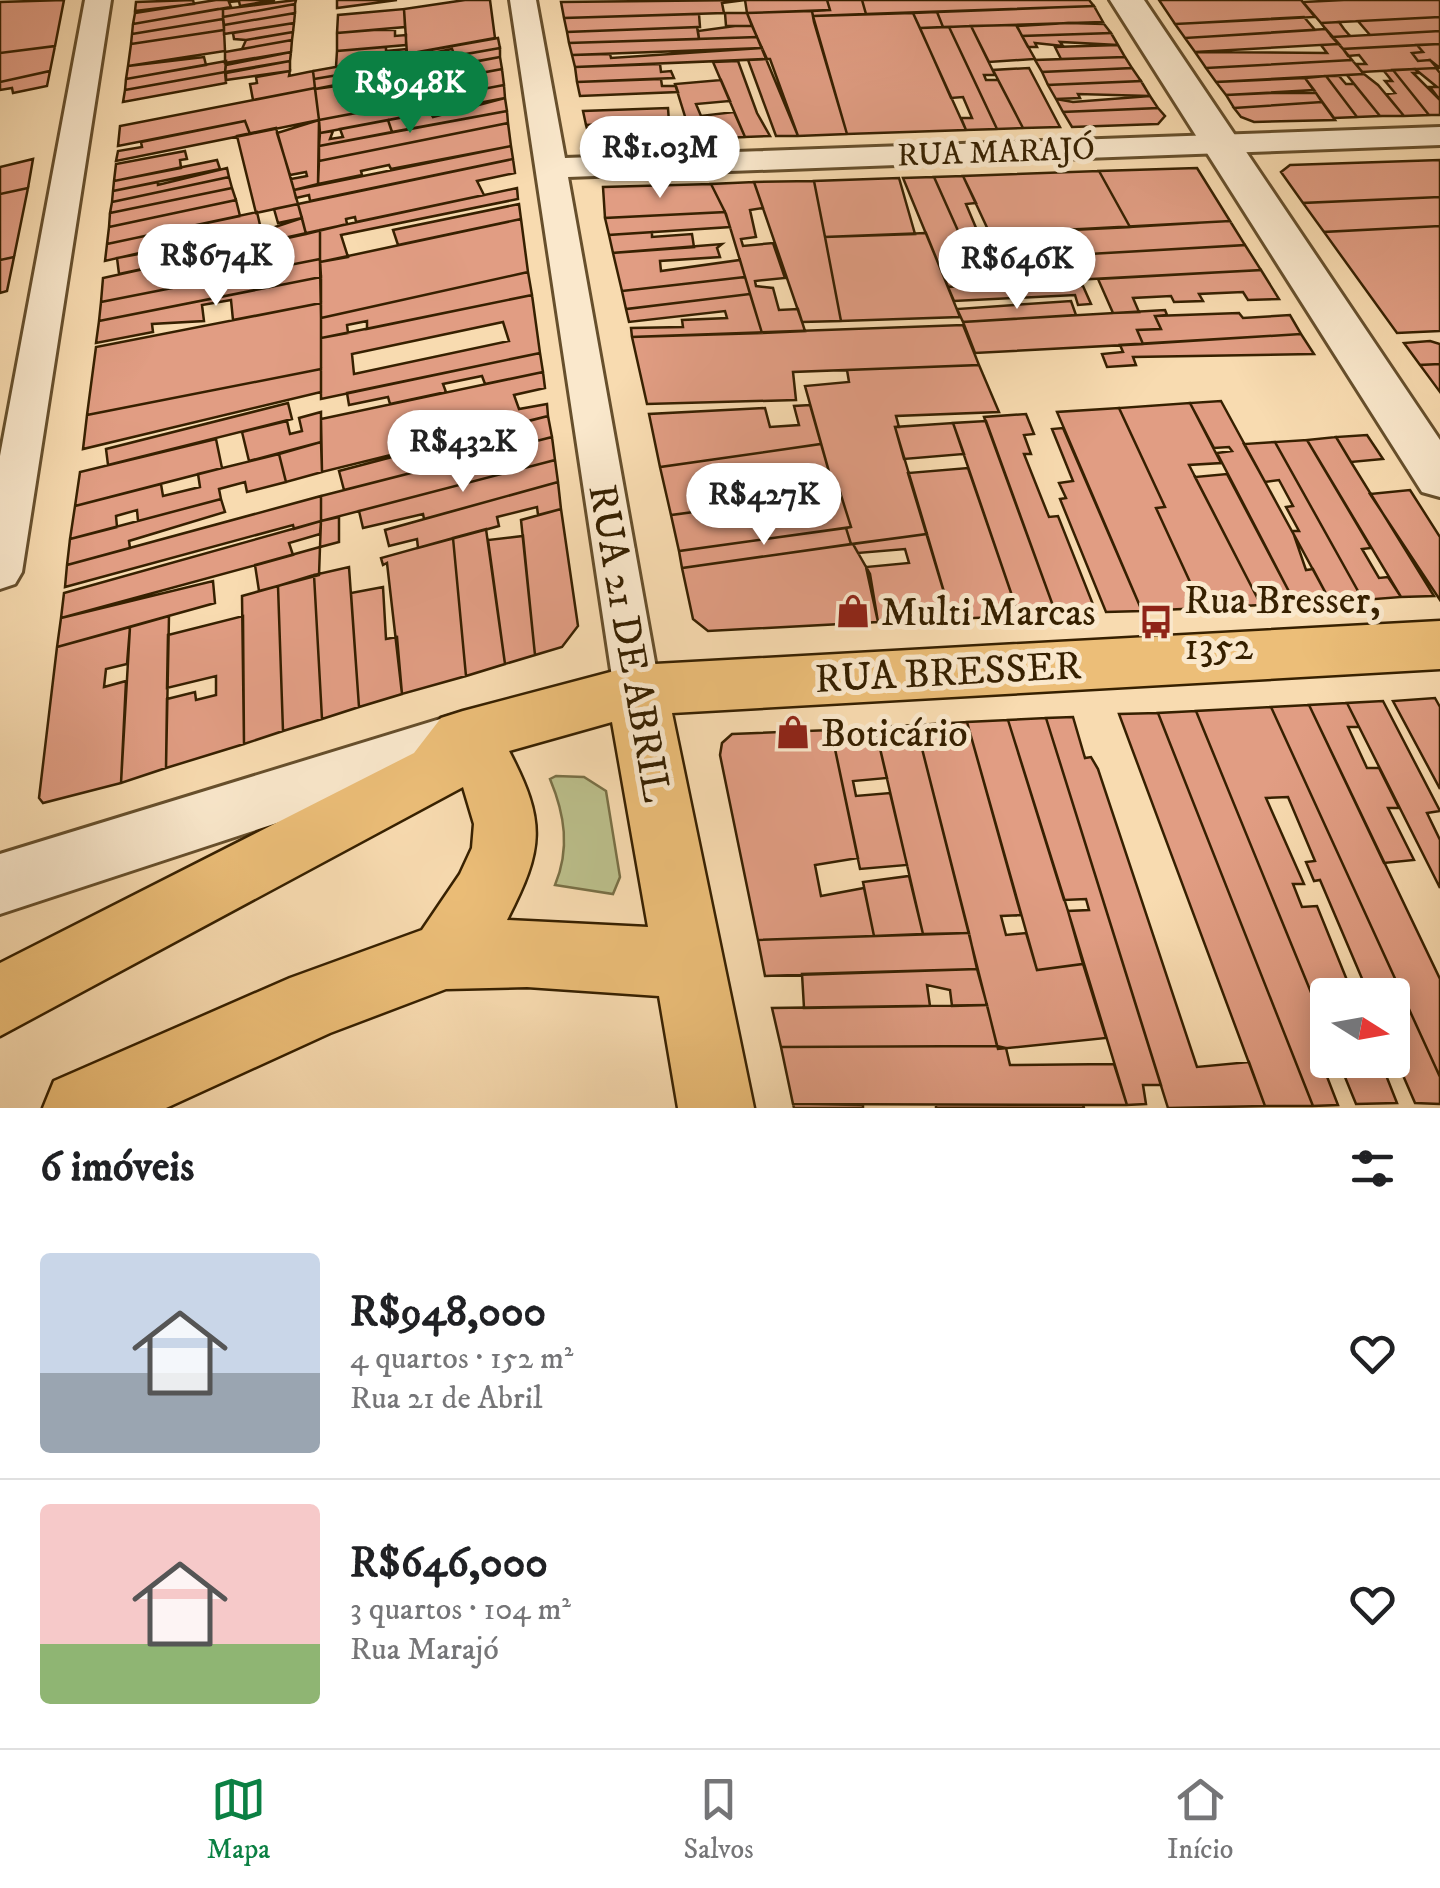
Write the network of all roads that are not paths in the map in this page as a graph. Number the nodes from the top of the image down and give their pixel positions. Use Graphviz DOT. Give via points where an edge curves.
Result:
graph roads {
  1 [pos="98,0"];
  2 [pos="523,0"];
  3 [pos="1127,0"];
  4 [pos="1440,136"];
  5 [pos="1222,143"];
  6 [pos="552,168"];
  7 [pos="1440,478"];
  8 [pos="0,572"];
  9 [pos="1440,645"];
  10 [pos="637,690"];
  11 [pos="463,737"];
  12 [pos="0,884"];
  13 [pos="446,955"];
  14 [pos="688,964"];
  15 [pos="0,1002"];
  16 [pos="80,1108"];
  17 [pos="716,1108"];
  1 -- 8 [label="street"];
  2 -- 6 [label="street, RUA 21 DE ABRIL"];
  3 -- 5 [label="street"];
  4 -- 5 [label="street, RUA MARAJÓ"];
  5 -- 6 [label="street, RUA MARAJÓ"];
  5 -- 7 [label="street"];
  6 -- 10 [label="street, RUA 21 DE ABRIL"];
  9 -- 10 [label="main road, RUA BRESSER"];
  10 -- 11 [label="main road, RUA BRESSER"];
  10 -- 14 [label="main road, RUA 21 DE ABRIL"];
  11 -- 12 [label="street, RUA BRESSER"];
  11 -- 13 [label="main road" via="500,789 508,828 492,885"];
  11 -- 15 [label="main road" via="436,774"];
  13 -- 14 [label="main road" via="527,953"];
  13 -- 16 [label="main road" via="315,1003"];
  14 -- 17 [label="main road, RUA 21 DE ABRIL"];
}
